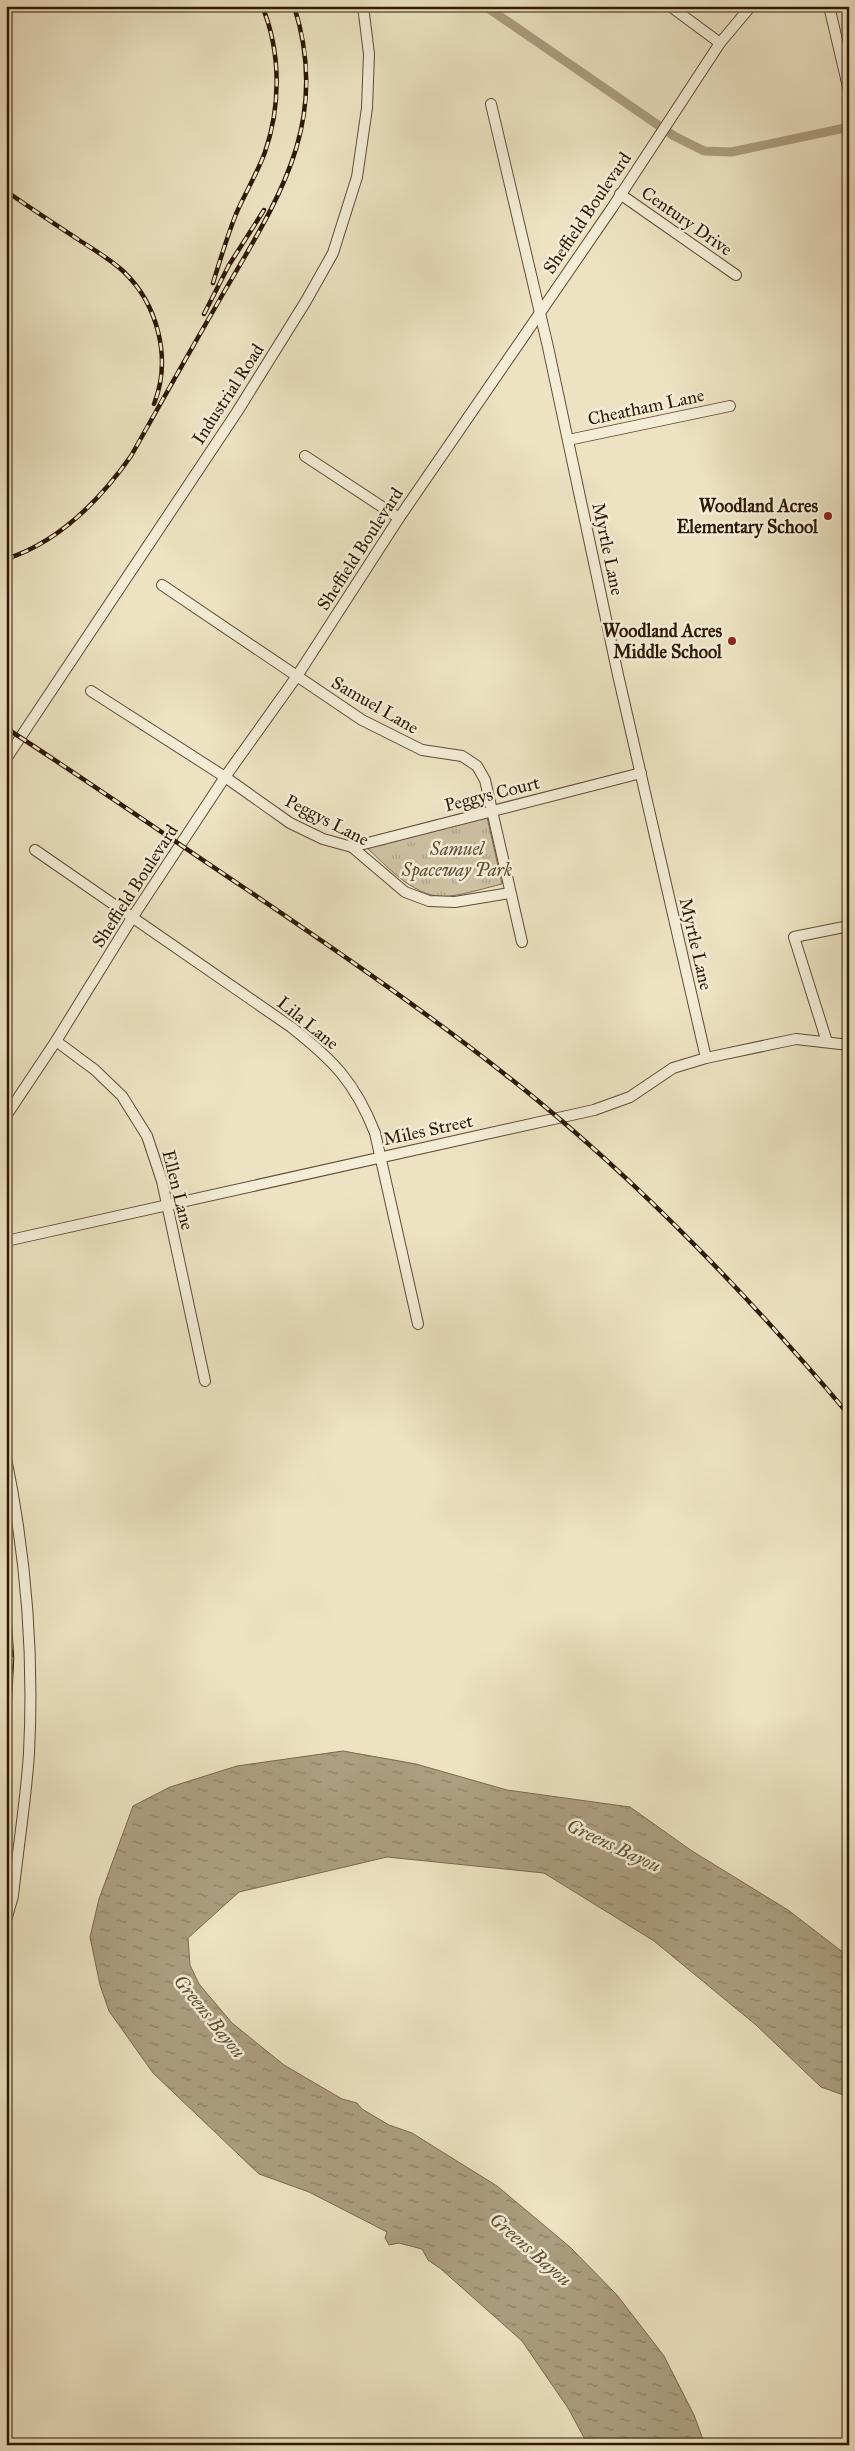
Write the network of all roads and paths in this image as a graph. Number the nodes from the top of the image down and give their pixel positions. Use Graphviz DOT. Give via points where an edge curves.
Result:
graph roads {
  1 [pos="363,6"];
  2 [pos="670,6"];
  3 [pos="752,6"];
  4 [pos="829,6"];
  5 [pos="720,43"];
  6 [pos="849,91"];
  7 [pos="492,104"];
  8 [pos="620,194"];
  9 [pos="736,275"];
  10 [pos="538,312"];
  11 [pos="730,406"];
  12 [pos="568,440"];
  13 [pos="305,456"];
  14 [pos="399,518"];
  15 [pos="162,585"];
  16 [pos="297,676"];
  17 [pos="91,691"];
  18 [pos="6,759"];
  19 [pos="640,773"];
  20 [pos="225,777"];
  21 [pos="492,812"];
  22 [pos="352,847"];
  23 [pos="35,850"];
  24 [pos="510,893"];
  25 [pos="132,918"];
  26 [pos="849,926"];
  27 [pos="522,942"];
  28 [pos="56,1042"];
  29 [pos="827,1042"];
  30 [pos="849,1045"];
  31 [pos="706,1058"];
  32 [pos="6,1116"];
  33 [pos="381,1156"];
  34 [pos="166,1206"];
  35 [pos="6,1240"];
  36 [pos="418,1324"];
  37 [pos="205,1381"];
  38 [pos="6,1458"];
  39 [pos="6,1920"];
  1 -- 18 [label="street, Industrial Road" via="368,54 366,108 357,177 333,252 237,412"];
  2 -- 5 [label="street"];
  3 -- 5 [label="street, Sheffield Boulevard"];
  4 -- 6 [label="street"];
  5 -- 8 [label="street, Sheffield Boulevard"];
  7 -- 10 [label="street, Myrtle Lane"];
  8 -- 9 [label="street, Century Drive"];
  8 -- 10 [label="street, Sheffield Boulevard"];
  10 -- 12 [label="street, Myrtle Lane"];
  10 -- 14 [label="street, Sheffield Boulevard"];
  11 -- 12 [label="street, Cheatham Lane"];
  12 -- 19 [label="street, Myrtle Lane"];
  13 -- 14 [label="street"];
  14 -- 16 [label="street, Sheffield Boulevard"];
  15 -- 16 [label="street, Samuel Lane"];
  16 -- 20 [label="street, Sheffield Boulevard"];
  16 -- 21 [label="street, Samuel Lane" via="362,720 401,741 422,750 462,756 477,766 485,780"];
  17 -- 20 [label="street, Peggys Lane"];
  19 -- 21 [label="street, Peggys Court"];
  19 -- 31 [label="street, Myrtle Lane"];
  20 -- 22 [label="street, Peggys Lane" via="290,823 324,839"];
  20 -- 25 [label="street, Sheffield Boulevard"];
  21 -- 22 [label="street, Peggys Court"];
  21 -- 24 [label="street, Samuel Lane"];
  22 -- 24 [label="street, Peggys Lane" via="405,892 429,901 455,902"];
  23 -- 25 [label="street, Lila Lane"];
  24 -- 27 [label="street, Samuel Lane"];
  25 -- 28 [label="street, Sheffield Boulevard"];
  25 -- 33 [label="street, Lila Lane" via="322,1051 350,1082 365,1109"];
  26 -- 29 [label="street" via="794,937"];
  28 -- 32 [label="street, Sheffield Boulevard"];
  28 -- 34 [label="street, Ellen Lane" via="95,1070 122,1096 147,1136 162,1181"];
  29 -- 30 [label="street, Miles Street"];
  29 -- 31 [label="street, Miles Street" via="796,1039"];
  31 -- 33 [label="street, Miles Street" via="673,1068 630,1097 608,1106"];
  33 -- 34 [label="street, Miles Street"];
  33 -- 36 [label="street, Lila Lane"];
  34 -- 35 [label="street, Miles Street"];
  34 -- 37 [label="street, Ellen Lane"];
  38 -- 39 [label="street" via="28,1598 29,1732 13,1896"];
}
